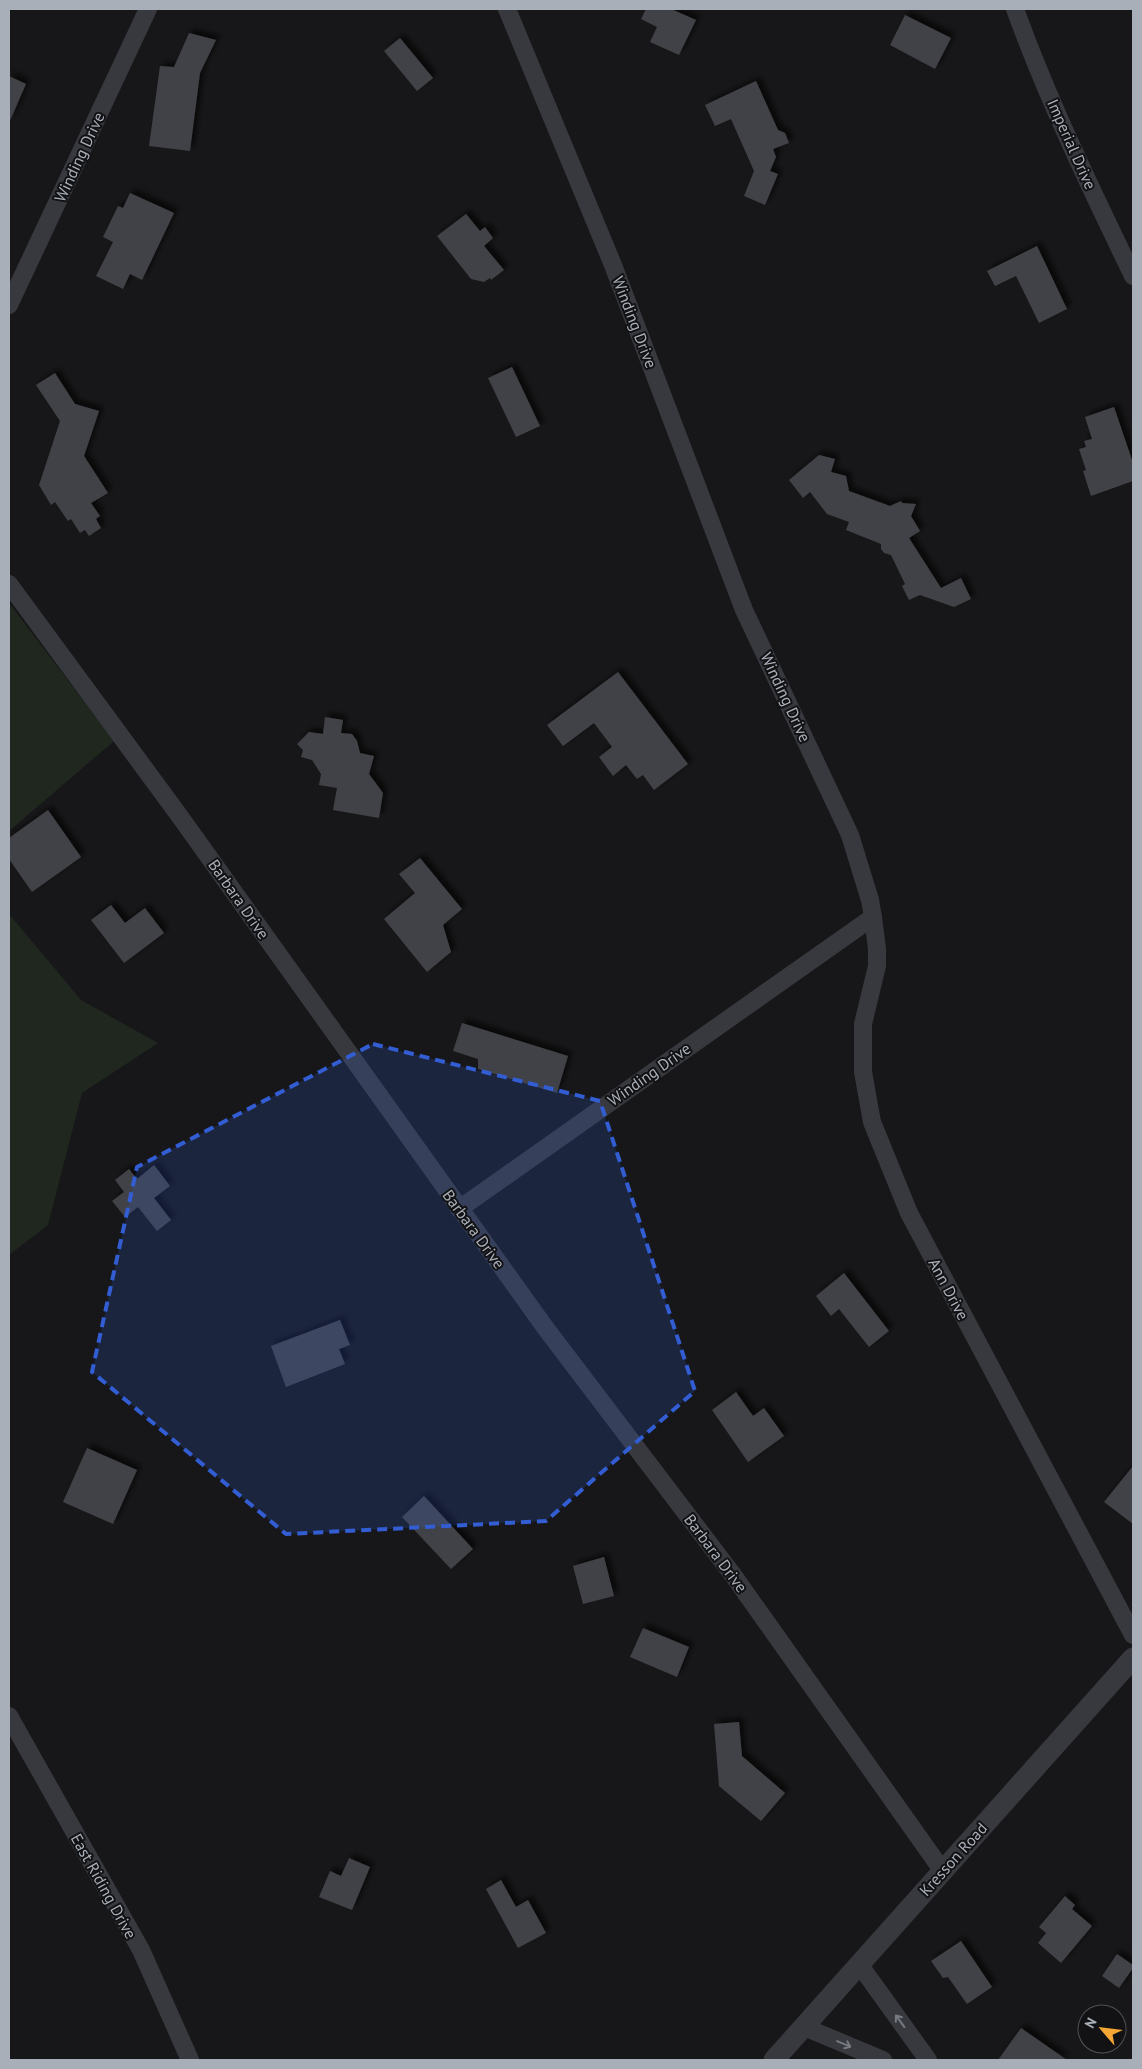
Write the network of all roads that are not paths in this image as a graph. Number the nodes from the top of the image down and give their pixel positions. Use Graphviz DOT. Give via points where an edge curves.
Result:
graph roads {
  1 [pos="148,9"];
  2 [pos="507,9"];
  3 [pos="1015,9"];
  4 [pos="1133,276"];
  5 [pos="9,305"];
  6 [pos="9,584"];
  7 [pos="872,916"];
  8 [pos="459,1209"];
  9 [pos="1133,1635"];
  10 [pos="1133,1658"];
  11 [pos="9,1716"];
  12 [pos="942,1870"];
  13 [pos="859,1964"];
  14 [pos="804,2027"];
  15 [pos="190,2060"];
  16 [pos="774,2060"];
  17 [pos="883,2060"];
  18 [pos="928,2060"];
  1 -- 5 [label="street, Winding Drive"];
  2 -- 7 [label="street, Winding Drive" via="613,265 744,610 850,834"];
  3 -- 4 [label="street, Imperial Drive" via="1099,206"];
  6 -- 8 [label="street, Barbara Drive" via="182,818"];
  7 -- 8 [label="street, Winding Drive"];
  7 -- 9 [label="street, Ann Drive" via="877,949 863,1024 863,1072 872,1122 909,1213"];
  8 -- 12 [label="street, Barbara Drive" via="732,1575"];
  10 -- 12 [label="street, Kresson Road"];
  11 -- 15 [label="street, East Riding Drive" via="141,1950"];
  12 -- 13 [label="street, Kresson Road"];
  13 -- 14 [label="street, Kresson Road"];
  18 -- 13 [label="street, one-way"];
  14 -- 16 [label="street, Kresson Road"];
  14 -- 17 [label="street, one-way"];
}
